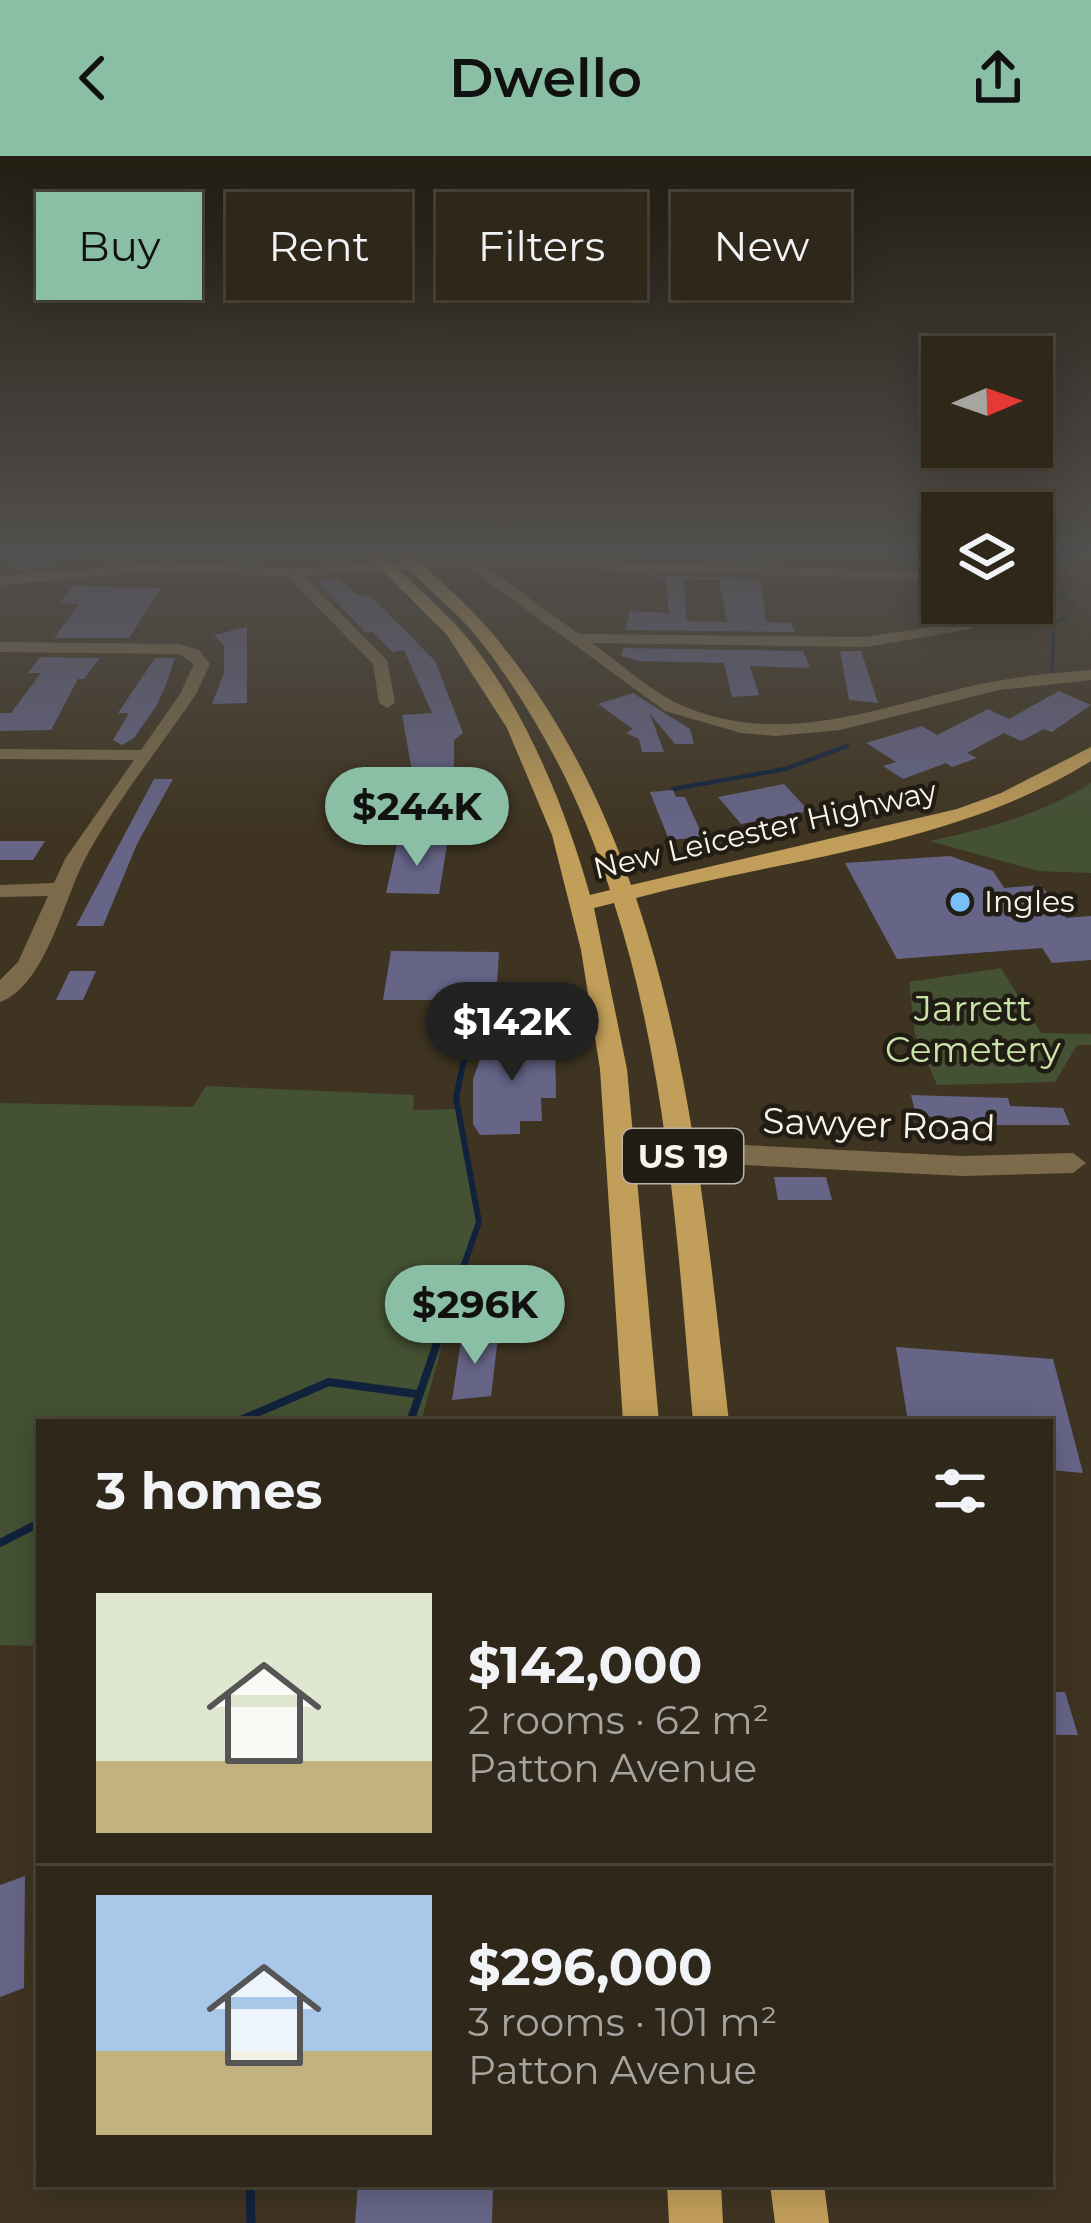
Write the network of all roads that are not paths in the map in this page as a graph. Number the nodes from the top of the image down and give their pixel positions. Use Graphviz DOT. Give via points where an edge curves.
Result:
graph roads {
  1 [pos="363,645"];
  2 [pos="461,645"];
  3 [pos="492,645"];
  4 [pos="587,645"];
  5 [pos="0,647"];
  6 [pos="1091,675"];
  7 [pos="387,703"];
  8 [pos="1091,753"];
  9 [pos="0,754"];
  10 [pos="146,754"];
  11 [pos="62,889"];
  12 [pos="0,891"];
  13 [pos="627,894"];
  14 [pos="582,904"];
  15 [pos="0,994"];
  16 [pos="682,1152"];
  17 [pos="1073,1162"];
  18 [pos="640,1419"];
  19 [pos="711,1419"];
  20 [pos="694,2187"];
  21 [pos="797,2187"];
  22 [pos="696,2223"];
  23 [pos="802,2223"];
  1 -- 7 [label="street" via="380,663"];
  2 -- 14 [label="main road, US 19" via="542,778"];
  3 -- 13 [label="main road, US 19" via="545,716"];
  4 -- 6 [label="street" via="671,707 745,730 853,725 1025,679"];
  5 -- 10 [label="street" via="194,653 202,664 188,694"];
  8 -- 13 [label="main road, New Leicester Highway" via="947,820"];
  9 -- 10 [label="street"];
  10 -- 11 [label="street"];
  11 -- 12 [label="street"];
  11 -- 15 [label="street" via="28,965"];
  13 -- 14 [label="main road, New Leicester Highway"];
  13 -- 16 [label="main road, US 19"];
  14 -- 18 [label="main road, US 19" via="608,1015"];
  16 -- 17 [label="street, Sawyer Road" via="963,1166"];
  16 -- 19 [label="main road, US 19"];
  20 -- 22 [label="main road"];
  21 -- 23 [label="main road"];
}
